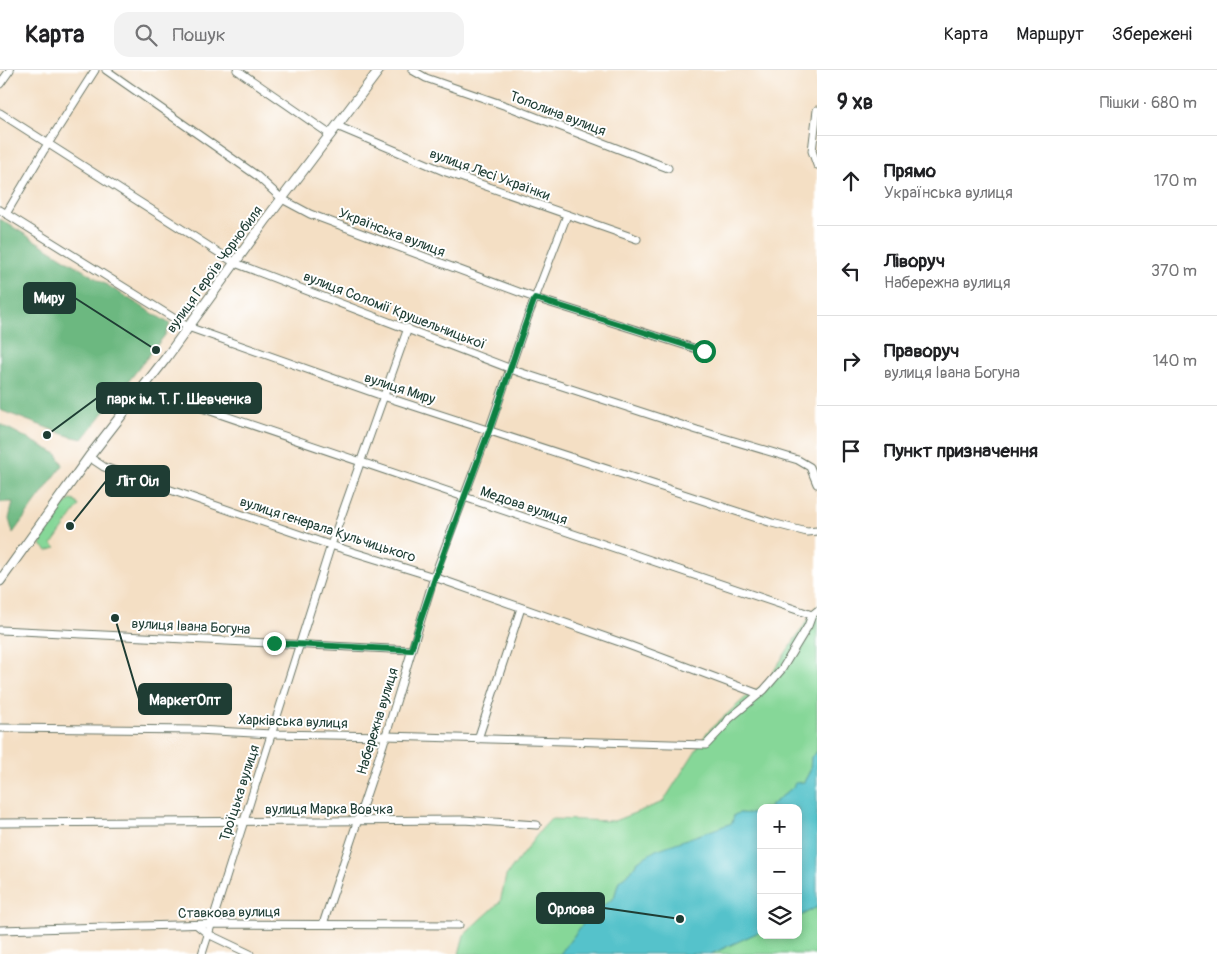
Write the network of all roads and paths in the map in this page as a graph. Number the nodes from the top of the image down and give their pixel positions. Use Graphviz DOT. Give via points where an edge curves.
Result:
graph roads {
  1 [pos="10,70"];
  2 [pos="95,70"];
  3 [pos="106,70"];
  4 [pos="237,70"];
  5 [pos="380,70"];
  6 [pos="412,70"];
  7 [pos="0,84"];
  8 [pos="817,110"];
  9 [pos="0,113"];
  10 [pos="337,126"];
  11 [pos="331,135"];
  12 [pos="48,143"];
  13 [pos="817,165"];
  14 [pos="668,168"];
  15 [pos="282,199"];
  16 [pos="3,212"];
  17 [pos="567,215"];
  18 [pos="636,239"];
  19 [pos="235,263"];
  20 [pos="535,298"];
  21 [pos="188,327"];
  22 [pos="408,328"];
  23 [pos="704,351"];
  24 [pos="509,368"];
  25 [pos="143,388"];
  26 [pos="383,396"];
  27 [pos="489,430"];
  28 [pos="89,457"];
  29 [pos="360,461"];
  30 [pos="817,484"];
  31 [pos="463,498"];
  32 [pos="817,531"];
  33 [pos="331,545"];
  34 [pos="434,577"];
  35 [pos="0,581"];
  36 [pos="521,608"];
  37 [pos="814,613"];
  38 [pos="0,630"];
  39 [pos="299,645"];
  40 [pos="411,650"];
  41 [pos="759,694"];
  42 [pos="0,728"];
  43 [pos="272,734"];
  44 [pos="386,736"];
  45 [pos="478,739"];
  46 [pos="358,821"];
  47 [pos="243,822"];
  48 [pos="0,823"];
  49 [pos="537,825"];
  50 [pos="212,924"];
  51 [pos="323,924"];
  52 [pos="197,925"];
  53 [pos="459,925"];
  54 [pos="0,930"];
  55 [pos="208,934"];
  56 [pos="202,954"];
  57 [pos="250,954"];
  1 -- 7 [label="street"];
  2 -- 12 [label="street"];
  3 -- 15 [label="street, Українська вулиця" via="256,174"];
  4 -- 11 [label="street"];
  5 -- 10 [label="street, вулиця Героїв Чорнобиля"];
  6 -- 14 [label="street, Тополина вулиця"];
  8 -- 13 [label="street" via="812,151"];
  9 -- 12 [label="street, вулиця Соломії Крушельницької"];
  10 -- 11 [label="street, вулиця Героїв Чорнобиля"];
  10 -- 17 [label="street, вулиця Лесі Українки" via="446,172"];
  11 -- 15 [label="street, вулиця Героїв Чорнобиля"];
  12 -- 16 [label="street"];
  12 -- 19 [label="street, вулиця Соломії Крушельницької"];
  15 -- 19 [label="street, вулиця Героїв Чорнобиля"];
  15 -- 20 [label="street, Українська вулиця" via="310,214"];
  16 -- 21 [label="street, вулиця Миру"];
  17 -- 18 [label="street, вулиця Лесі Українки"];
  17 -- 20 [label="street, Набережна вулиця"];
  19 -- 21 [label="street, вулиця Героїв Чорнобиля"];
  19 -- 22 [label="street, вулиця Соломії Крушельницької"];
  20 -- 23 [label="street, Українська вулиця"];
  20 -- 24 [label="street, Набережна вулиця"];
  21 -- 25 [label="street, вулиця Героїв Чорнобиля"];
  21 -- 26 [label="street, вулиця Миру"];
  22 -- 24 [label="street, вулиця Соломії Крушельницької"];
  22 -- 26 [label="street, Троїцька вулиця"];
  24 -- 27 [label="street, Набережна вулиця"];
  24 -- 30 [label="street, вулиця Соломії Крушельницької" via="798,460 810,467"];
  25 -- 28 [label="street, вулиця Героїв Чорнобиля"];
  25 -- 29 [label="street, Медова вулиця"];
  26 -- 27 [label="street, вулиця Миру"];
  26 -- 29 [label="street, Троїцька вулиця"];
  27 -- 31 [label="street, Набережна вулиця"];
  27 -- 32 [label="street, вулиця Миру" via="772,523 807,532"];
  28 -- 33 [label="street, вулиця генерала Кульчицького" via="104,467"];
  28 -- 35 [label="street, вулиця Героїв Чорнобиля"];
  29 -- 31 [label="street, Медова вулиця"];
  29 -- 33 [label="street, Троїцька вулиця"];
  31 -- 34 [label="street, Набережна вулиця"];
  31 -- 37 [label="street, Медова вулиця"];
  33 -- 34 [label="street, вулиця генерала Кульчицького"];
  33 -- 39 [label="street, Троїцька вулиця"];
  34 -- 36 [label="street, вулиця генерала Кульчицького"];
  34 -- 40 [label="street, Набережна вулиця"];
  36 -- 41 [label="street, вулиця генерала Кульчицького"];
  36 -- 45 [label="street"];
  37 -- 41 [label="street" via="782,669"];
  38 -- 39 [label="street, вулиця Івана Богуна"];
  39 -- 40 [label="street, вулиця Івана Богуна"];
  39 -- 43 [label="street, Троїцька вулиця"];
  40 -- 44 [label="street, Набережна вулиця"];
  41 -- 45 [label="street, Харківська вулиця" via="706,745"];
  42 -- 43 [label="street, Харківська вулиця"];
  43 -- 44 [label="street, Харківська вулиця"];
  43 -- 47 [label="street, Троїцька вулиця"];
  44 -- 45 [label="street, Харківська вулиця"];
  44 -- 46 [label="street, Набережна вулиця"];
  46 -- 47 [label="street, вулиця Марка Вовчка"];
  46 -- 49 [label="street, вулиця Марка Вовчка" via="463,820"];
  46 -- 51 [label="street, Набережна вулиця"];
  47 -- 48 [label="street, вулиця Марка Вовчка"];
  47 -- 50 [label="street, Троїцька вулиця"];
  50 -- 51 [label="street, Ставкова вулиця"];
  50 -- 52 [label="street, Ставкова вулиця"];
  50 -- 55 [label="street, Троїцька вулиця"];
  51 -- 53 [label="street, Ставкова вулиця"];
  52 -- 54 [label="street, Ставкова вулиця"];
  52 -- 55 [label="street"];
  55 -- 56 [label="street, Троїцька вулиця"];
  55 -- 57 [label="street"];
}
